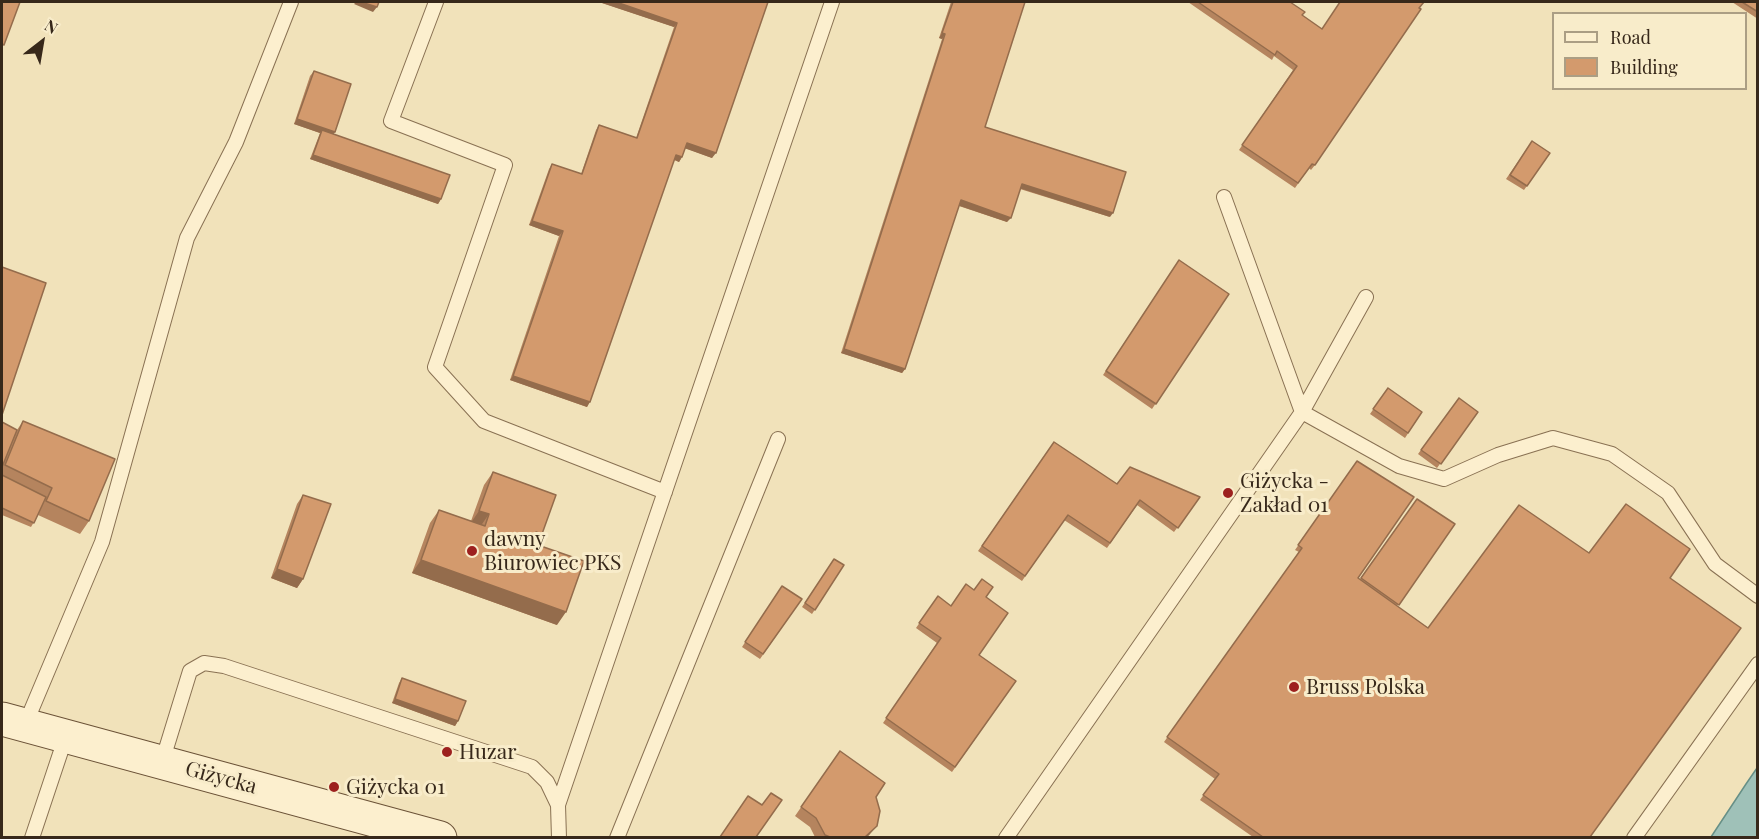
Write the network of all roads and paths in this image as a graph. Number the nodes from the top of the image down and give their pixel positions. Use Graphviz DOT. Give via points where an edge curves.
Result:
graph roads {
  1 [pos="291,2"];
  2 [pos="436,2"];
  3 [pos="832,2"];
  4 [pos="1224,197"];
  5 [pos="1366,297"];
  6 [pos="1302,412"];
  7 [pos="778,439"];
  8 [pos="664,492"];
  9 [pos="1758,596"];
  10 [pos="1758,664"];
  11 [pos="13,722"];
  12 [pos="66,736"];
  13 [pos="162,762"];
  14 [pos="558,805"];
  15 [pos="32,837"];
  16 [pos="440,837"];
  17 [pos="559,837"];
  18 [pos="617,837"];
  19 [pos="1006,837"];
  20 [pos="1634,837"];
  1 -- 11 [label="lane" via="236,142 187,238 102,542"];
  2 -- 8 [label="lane" via="391,121 505,165 435,367 484,421"];
  3 -- 8 [label="lane"];
  4 -- 6 [label="lane"];
  5 -- 6 [label="lane"];
  6 -- 9 [label="lane" via="1399,466 1444,479 1498,455 1553,438 1612,454 1668,493 1715,564"];
  6 -- 19 [label="lane"];
  7 -- 18 [label="lane"];
  8 -- 14 [label="lane"];
  10 -- 20 [label="lane"];
  11 -- 12 [label="street, Giżycka"];
  12 -- 13 [label="street, Giżycka"];
  12 -- 15 [label="lane"];
  13 -- 14 [label="lane" via="190,671 204,663 224,666 532,768 547,782"];
  13 -- 16 [label="street, Giżycka"];
  14 -- 17 [label="lane"];
}
